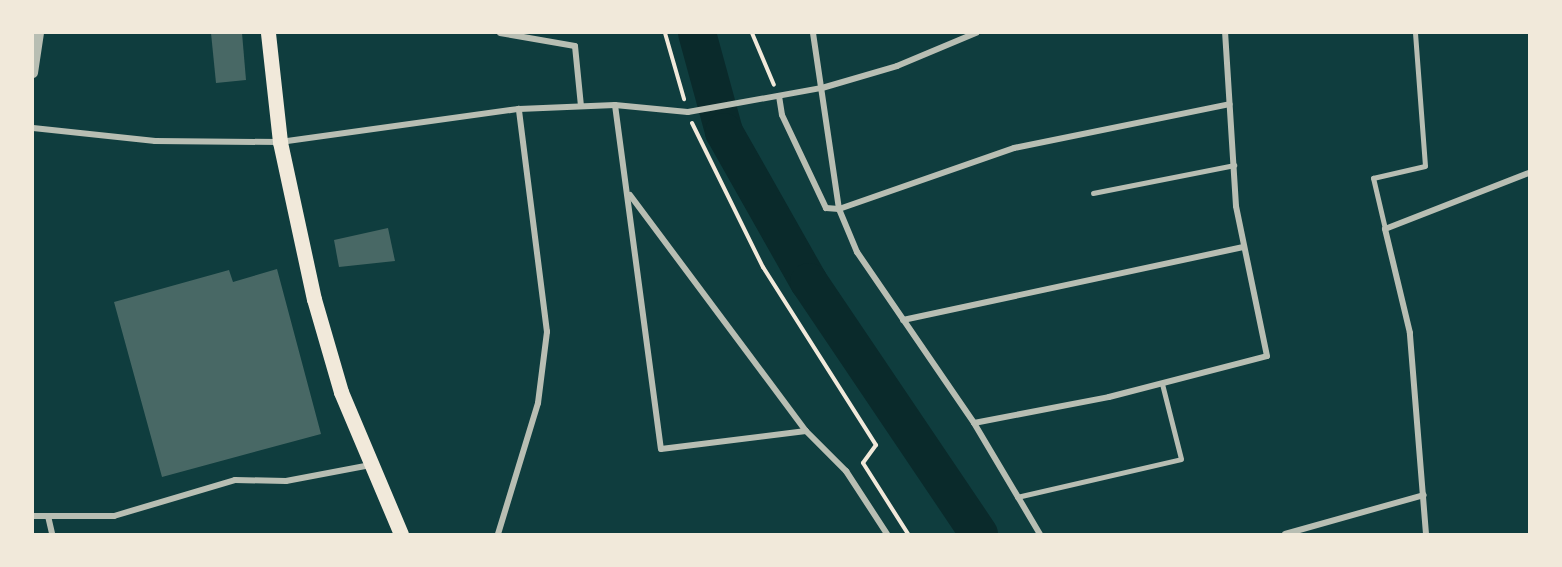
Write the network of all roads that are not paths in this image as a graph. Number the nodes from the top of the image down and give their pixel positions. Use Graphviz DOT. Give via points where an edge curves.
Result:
graph roads {
  1 [pos="39,33"];
  2 [pos="268,33"];
  3 [pos="500,33"];
  4 [pos="813,33"];
  5 [pos="976,33"];
  6 [pos="1225,33"];
  7 [pos="1416,33"];
  8 [pos="33,73"];
  9 [pos="822,88"];
  10 [pos="777,97"];
  11 [pos="1230,104"];
  12 [pos="615,105"];
  13 [pos="581,106"];
  14 [pos="519,109"];
  15 [pos="33,128"];
  16 [pos="280,142"];
  17 [pos="1234,165"];
  18 [pos="1529,173"];
  19 [pos="1093,193"];
  20 [pos="630,195"];
  21 [pos="838,209"];
  22 [pos="1385,230"];
  23 [pos="1243,247"];
  24 [pos="903,320"];
  25 [pos="1162,384"];
  26 [pos="974,423"];
  27 [pos="806,431"];
  28 [pos="371,465"];
  29 [pos="1424,495"];
  30 [pos="1017,497"];
  31 [pos="33,516"];
  32 [pos="48,516"];
  33 [pos="52,534"];
  34 [pos="401,534"];
  35 [pos="498,534"];
  36 [pos="887,534"];
  37 [pos="1040,534"];
  38 [pos="1286,534"];
  39 [pos="1426,534"];
  1 -- 8 [label="street"];
  2 -- 16 [label="main road"];
  3 -- 13 [label="street" via="575,46"];
  4 -- 9 [label="street"];
  5 -- 9 [label="street" via="897,66"];
  6 -- 11 [label="street"];
  7 -- 22 [label="lane" via="1425,166 1373,178"];
  9 -- 10 [label="street"];
  9 -- 21 [label="street"];
  10 -- 12 [label="street" via="690,111"];
  10 -- 21 [label="street" via="826,208"];
  11 -- 17 [label="street"];
  11 -- 21 [label="street" via="1014,147"];
  12 -- 13 [label="street"];
  12 -- 20 [label="street"];
  13 -- 14 [label="street"];
  14 -- 16 [label="street"];
  14 -- 35 [label="street" via="547,332 538,403"];
  15 -- 16 [label="street" via="155,141"];
  16 -- 28 [label="main road" via="314,299 341,392"];
  17 -- 19 [label="lane"];
  17 -- 23 [label="street"];
  18 -- 22 [label="street"];
  20 -- 27 [label="street"];
  20 -- 27 [label="street" via="661,449"];
  21 -- 24 [label="street" via="857,252"];
  22 -- 29 [label="street" via="1410,333"];
  23 -- 24 [label="street"];
  23 -- 25 [label="street" via="1267,356"];
  24 -- 26 [label="street"];
  25 -- 26 [label="street"];
  25 -- 30 [label="lane" via="1181,459"];
  26 -- 30 [label="street"];
  27 -- 36 [label="street" via="846,471"];
  28 -- 32 [label="street" via="286,481 235,480 114,516"];
  28 -- 34 [label="main road"];
  29 -- 38 [label="street"];
  29 -- 39 [label="street"];
  30 -- 37 [label="street"];
  31 -- 32 [label="street"];
  32 -- 33 [label="street"];
}
